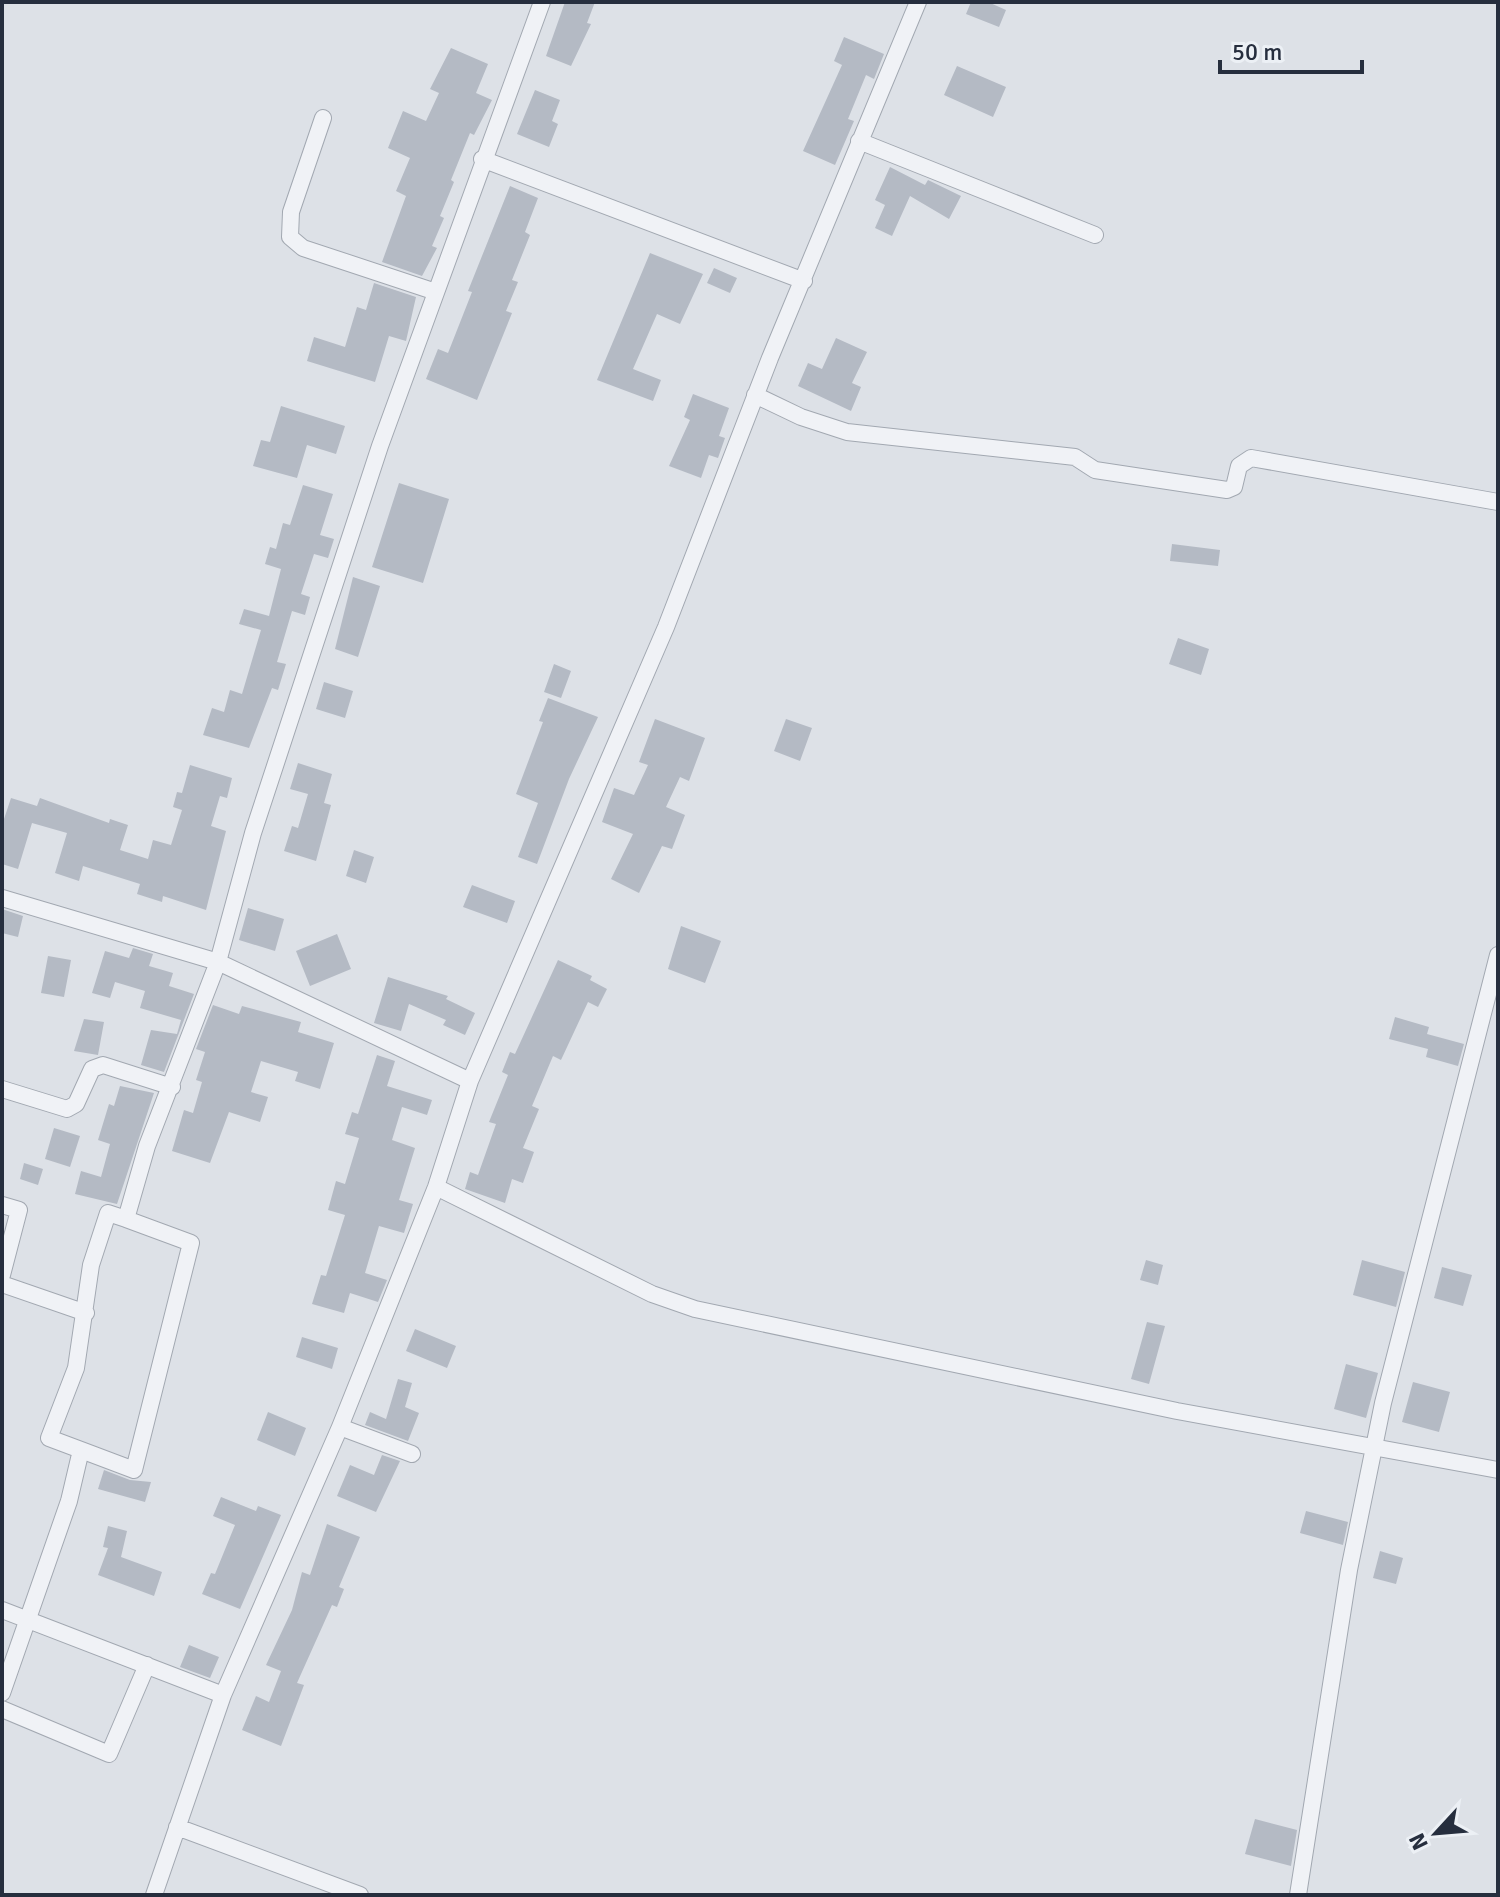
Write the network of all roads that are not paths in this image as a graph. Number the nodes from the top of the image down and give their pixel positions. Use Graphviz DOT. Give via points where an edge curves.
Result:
graph roads {
  1 [pos="542,2"];
  2 [pos="918,2"];
  3 [pos="323,118"];
  4 [pos="859,141"];
  5 [pos="482,159"];
  6 [pos="1095,235"];
  7 [pos="804,281"];
  8 [pos="436,292"];
  9 [pos="755,395"];
  10 [pos="1498,502"];
  11 [pos="2,898"];
  12 [pos="1498,955"];
  13 [pos="218,962"];
  14 [pos="470,1081"];
  15 [pos="172,1087"];
  16 [pos="2,1089"];
  17 [pos="436,1187"];
  18 [pos="2,1205"];
  19 [pos="126,1219"];
  20 [pos="2,1275"];
  21 [pos="2,1284"];
  22 [pos="86,1313"];
  23 [pos="340,1427"];
  24 [pos="1373,1449"];
  25 [pos="81,1450"];
  26 [pos="412,1454"];
  27 [pos="1498,1470"];
  28 [pos="2,1610"];
  29 [pos="26,1617"];
  30 [pos="147,1665"];
  31 [pos="2,1693"];
  32 [pos="223,1695"];
  33 [pos="2,1709"];
  34 [pos="177,1827"];
  35 [pos="154,1895"];
  36 [pos="360,1895"];
  37 [pos="1298,1895"];
  1 -- 5 [label="street"];
  2 -- 4 [label="street"];
  3 -- 8 [label="street" via="291,212 290,237 303,248"];
  4 -- 6 [label="street"];
  4 -- 7 [label="street"];
  5 -- 7 [label="street"];
  5 -- 8 [label="street"];
  7 -- 9 [label="street"];
  8 -- 13 [label="street" via="317,635"];
  9 -- 10 [label="street" via="847,432 1075,457 1095,470 1227,490 1234,487 1239,466 1251,458"];
  9 -- 14 [label="street" via="666,627"];
  11 -- 13 [label="street"];
  12 -- 24 [label="street"];
  13 -- 14 [label="street"];
  13 -- 15 [label="street"];
  14 -- 17 [label="street"];
  15 -- 16 [label="street" via="103,1065 92,1069 76,1104 67,1109"];
  15 -- 19 [label="street"];
  17 -- 23 [label="street"];
  17 -- 24 [label="street" via="652,1294 695,1309"];
  18 -- 20 [label="street" via="19,1210"];
  19 -- 22 [label="street" via="108,1213 91,1265"];
  19 -- 25 [label="street" via="191,1243 134,1470"];
  21 -- 22 [label="street"];
  22 -- 25 [label="street" via="76,1368 49,1438"];
  23 -- 26 [label="street"];
  23 -- 32 [label="street"];
  24 -- 27 [label="street"];
  24 -- 37 [label="street"];
  25 -- 29 [label="street" via="69,1501"];
  28 -- 29 [label="street"];
  29 -- 30 [label="street"];
  29 -- 31 [label="street"];
  30 -- 32 [label="street"];
  30 -- 33 [label="street" via="109,1754"];
  32 -- 34 [label="street"];
  34 -- 35 [label="street"];
  34 -- 36 [label="street"];
}
